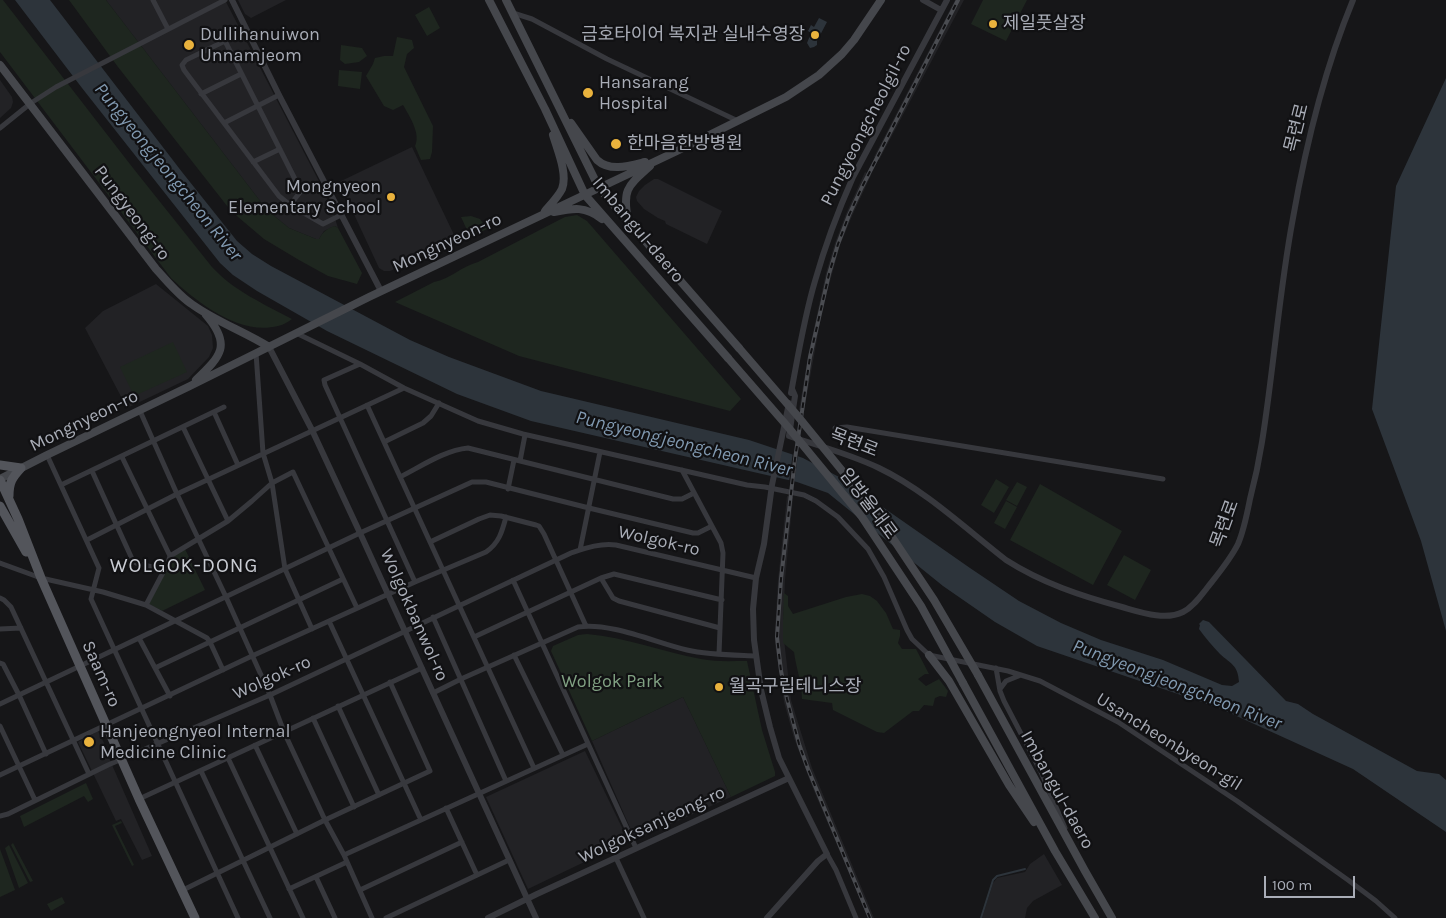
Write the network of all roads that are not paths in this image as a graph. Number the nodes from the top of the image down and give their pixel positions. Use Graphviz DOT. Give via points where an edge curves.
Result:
graph roads {
  1 [pos="153,0"];
  2 [pos="225,0"];
  3 [pos="232,0"];
  4 [pos="489,0"];
  5 [pos="506,0"];
  6 [pos="923,0"];
  7 [pos="946,0"];
  8 [pos="1353,0"];
  9 [pos="878,2"];
  10 [pos="941,10"];
  11 [pos="512,13"];
  12 [pos="168,29"];
  13 [pos="0,65"];
  14 [pos="241,74"];
  15 [pos="201,94"];
  16 [pos="279,95"];
  17 [pos="31,104"];
  18 [pos="557,104"];
  19 [pos="258,106"];
  20 [pos="545,109"];
  21 [pos="738,121"];
  22 [pos="224,123"];
  23 [pos="0,128"];
  24 [pos="280,149"];
  25 [pos="658,160"];
  26 [pos="253,162"];
  27 [pos="598,188"];
  28 [pos="584,194"];
  29 [pos="290,204"];
  30 [pos="542,214"];
  31 [pos="341,215"];
  32 [pos="628,222"];
  33 [pos="614,228"];
  34 [pos="381,291"];
  35 [pos="204,312"];
  36 [pos="299,332"];
  37 [pos="269,347"];
  38 [pos="256,354"];
  39 [pos="728,358"];
  40 [pos="360,364"];
  41 [pos="190,386"];
  42 [pos="404,388"];
  43 [pos="438,403"];
  44 [pos="367,405"];
  45 [pos="224,407"];
  46 [pos="140,410"];
  47 [pos="214,412"];
  48 [pos="340,417"];
  49 [pos="183,427"];
  50 [pos="835,428"];
  51 [pos="312,430"];
  52 [pos="786,434"];
  53 [pos="526,435"];
  54 [pos="154,441"];
  55 [pos="384,442"];
  56 [pos="600,452"];
  57 [pos="264,453"];
  58 [pos="47,455"];
  59 [pos="122,456"];
  60 [pos="520,461"];
  61 [pos="0,465"];
  62 [pos="238,465"];
  63 [pos="22,468"];
  64 [pos="682,470"];
  65 [pos="92,471"];
  66 [pos="400,477"];
  67 [pos="1163,479"];
  68 [pos="0,480"];
  69 [pos="208,480"];
  70 [pos="594,480"];
  71 [pos="272,483"];
  72 [pos="61,485"];
  73 [pos="772,487"];
  74 [pos="508,489"];
  75 [pos="694,493"];
  76 [pos="177,494"];
  77 [pos="9,500"];
  78 [pos="0,506"];
  79 [pos="589,508"];
  80 [pos="414,509"];
  81 [pos="147,510"];
  82 [pos="506,517"];
  83 [pos="388,520"];
  84 [pos="228,521"];
  85 [pos="118,525"];
  86 [pos="712,526"];
  87 [pos="360,533"];
  88 [pos="198,538"];
  89 [pos="87,540"];
  90 [pos="430,542"];
  91 [pos="330,548"];
  92 [pos="580,550"];
  93 [pos="170,556"];
  94 [pos="556,560"];
  95 [pos="0,563"];
  96 [pos="285,569"];
  97 [pos="164,570"];
  98 [pos="443,570"];
  99 [pos="722,570"];
  100 [pos="41,578"];
  101 [pos="601,578"];
  102 [pos="756,578"];
  103 [pos="343,579"];
  104 [pos="513,580"];
  105 [pos="415,582"];
  106 [pos="94,590"];
  107 [pos="571,592"];
  108 [pos="388,594"];
  109 [pos="226,597"];
  110 [pos="0,598"];
  111 [pos="299,600"];
  112 [pos="722,600"];
  113 [pos="146,605"];
  114 [pos="459,605"];
  115 [pos="358,608"];
  116 [pos="528,612"];
  117 [pos="433,617"];
  118 [pos="175,621"];
  119 [pos="329,621"];
  120 [pos="586,626"];
  121 [pos="21,628"];
  122 [pos="240,628"];
  123 [pos="720,628"];
  124 [pos="0,629"];
  125 [pos="312,629"];
  126 [pos="405,631"];
  127 [pos="474,637"];
  128 [pos="140,638"];
  129 [pos="210,642"];
  130 [pos="542,643"];
  131 [pos="114,650"];
  132 [pos="719,654"];
  133 [pos="929,654"];
  134 [pos="514,655"];
  135 [pos="252,656"];
  136 [pos="756,656"];
  137 [pos="346,659"];
  138 [pos="0,662"];
  139 [pos="80,666"];
  140 [pos="488,667"];
  141 [pos="154,668"];
  142 [pos="422,668"];
  143 [pos="996,668"];
  144 [pos="223,670"];
  145 [pos="1022,675"];
  146 [pos="461,679"];
  147 [pos="46,682"];
  148 [pos="390,682"];
  149 [pos="964,684"];
  150 [pos="1000,690"];
  151 [pos="433,693"];
  152 [pos="19,695"];
  153 [pos="270,695"];
  154 [pos="363,695"];
  155 [pos="170,696"];
  156 [pos="0,704"];
  157 [pos="338,706"];
  158 [pos="141,709"];
  159 [pos="314,718"];
  160 [pos="0,726"];
  161 [pos="106,726"];
  162 [pos="284,732"];
  163 [pos="2,739"];
  164 [pos="74,741"];
  165 [pos="158,744"];
  166 [pos="588,744"];
  167 [pos="255,746"];
  168 [pos="46,754"];
  169 [pos="563,756"];
  170 [pos="228,758"];
  171 [pos="122,760"];
  172 [pos="19,767"];
  173 [pos="534,768"];
  174 [pos="201,771"];
  175 [pos="89,774"];
  176 [pos="0,775"];
  177 [pos="789,778"];
  178 [pos="506,781"];
  179 [pos="176,782"];
  180 [pos="403,783"];
  181 [pos="478,794"];
  182 [pos="379,795"];
  183 [pos="139,799"];
  184 [pos="35,800"];
  185 [pos="354,807"];
  186 [pos="446,808"];
  187 [pos="0,816"];
  188 [pos="325,820"];
  189 [pos="421,820"];
  190 [pos="297,834"];
  191 [pos="462,842"];
  192 [pos="270,848"];
  193 [pos="636,848"];
  194 [pos="1054,851"];
  195 [pos="827,854"];
  196 [pos="344,855"];
  197 [pos="616,858"];
  198 [pos="509,860"];
  199 [pos="244,861"];
  200 [pos="347,862"];
  201 [pos="1082,867"];
  202 [pos="218,874"];
  203 [pos="477,875"];
  204 [pos="316,877"];
  205 [pos="289,889"];
  206 [pos="183,890"];
  207 [pos="360,890"];
  208 [pos="527,899"];
  209 [pos="195,918"];
  210 [pos="238,918"];
  211 [pos="270,918"];
  212 [pos="302,918"];
  213 [pos="335,918"];
  214 [pos="372,918"];
  215 [pos="386,918"];
  216 [pos="488,918"];
  217 [pos="536,918"];
  218 [pos="644,918"];
  219 [pos="768,918"];
  220 [pos="856,918"];
  221 [pos="1095,918"];
  222 [pos="1112,918"];
  223 [pos="1395,918"];
  1 -- 12 [label="street"];
  2 -- 12 [label="street"];
  3 -- 16 [label="street"];
  4 -- 20 [label="main road, Imbangul-daero"];
  5 -- 11 [label="main road, Imbangul-daero"];
  6 -- 10 [label="street"];
  7 -- 10 [label="street, Pungyeongcheolgil-ro"];
  8 -- 52 [label="street, 목련로" via="1321,94 1304,161 1291,228 1260,452 1245,523 1231,557 1198,600 1187,609 1164,616 1088,598 1056,586 1006,560 917,491 880,468"];
  9 -- 21 [label="main road, Mongnyeon-ro" via="852,42 830,66 786,97"];
  10 -- 52 [label="street, Pungyeongcheolgil-ro" via="840,205 815,281 802,334 792,389 795,396"];
  11 -- 18 [label="main road, Imbangul-daero"];
  11 -- 21 [label="street" via="532,19 607,59"];
  12 -- 17 [label="street"];
  13 -- 17 [label="main road, Pungyeong-ro"];
  14 -- 15 [label="street"];
  14 -- 15 [label="street" via="225,41 186,60 182,65 184,70"];
  14 -- 19 [label="street"];
  15 -- 22 [label="street"];
  16 -- 19 [label="street"];
  16 -- 31 [label="street"];
  17 -- 23 [label="street"];
  17 -- 35 [label="main road, Pungyeong-ro" via="156,269 175,290"];
  18 -- 20 [label="main road"];
  18 -- 25 [label="main road" via="601,164 614,168"];
  18 -- 27 [label="main road, Imbangul-daero"];
  19 -- 22 [label="street"];
  19 -- 24 [label="street"];
  20 -- 28 [label="main road, Imbangul-daero"];
  20 -- 30 [label="main road" via="564,178 560,192"];
  21 -- 25 [label="main road, Mongnyeon-ro"];
  22 -- 26 [label="street"];
  24 -- 26 [label="street"];
  24 -- 29 [label="street" via="301,191"];
  25 -- 27 [label="main road, Mongnyeon-ro"];
  25 -- 32 [label="main road" via="628,188 625,199"];
  26 -- 29 [label="street" via="279,196"];
  27 -- 28 [label="main road, Mongnyeon-ro"];
  27 -- 32 [label="main road, Imbangul-daero"];
  28 -- 30 [label="main road, Mongnyeon-ro"];
  28 -- 33 [label="main road, Imbangul-daero"];
  29 -- 31 [label="street" via="324,224"];
  30 -- 33 [label="main road" via="585,209"];
  30 -- 34 [label="main road, Mongnyeon-ro"];
  31 -- 34 [label="street"];
  32 -- 201 [label="main road, Imbangul-daero, bridge" via="796,414 874,510 934,600 978,675"];
  33 -- 39 [label="main road, Imbangul-daero"];
  34 -- 36 [label="main road, Mongnyeon-ro"];
  35 -- 37 [label="main road, Pungyeong-ro"];
  35 -- 41 [label="main road" via="222,342 216,360"];
  36 -- 37 [label="main road, Mongnyeon-ro"];
  36 -- 40 [label="street"];
  37 -- 38 [label="main road, Mongnyeon-ro"];
  37 -- 51 [label="street, Wolgokbanwol-ro"];
  38 -- 41 [label="main road, Mongnyeon-ro"];
  38 -- 57 [label="street"];
  39 -- 149 [label="main road, 임방울대로, bridge" via="862,517 921,606"];
  40 -- 42 [label="street"];
  40 -- 48 [label="street" via="324,380"];
  41 -- 46 [label="main road, Mongnyeon-ro"];
  42 -- 43 [label="street"];
  42 -- 44 [label="street"];
  43 -- 53 [label="street" via="478,421"];
  43 -- 55 [label="street" via="423,423"];
  44 -- 48 [label="street"];
  44 -- 55 [label="street"];
  45 -- 47 [label="street"];
  46 -- 54 [label="street"];
  46 -- 58 [label="main road, Mongnyeon-ro"];
  47 -- 49 [label="street"];
  47 -- 62 [label="street"];
  48 -- 51 [label="street"];
  48 -- 83 [label="street"];
  49 -- 54 [label="street"];
  49 -- 69 [label="street"];
  50 -- 67 [label="street"];
  51 -- 57 [label="street"];
  51 -- 87 [label="street, Wolgokbanwol-ro"];
  52 -- 73 [label="street, Pungyeongcheolgil-ro"];
  53 -- 56 [label="street"];
  53 -- 60 [label="street"];
  54 -- 59 [label="street"];
  54 -- 76 [label="street"];
  55 -- 66 [label="street"];
  56 -- 64 [label="street"];
  56 -- 70 [label="street"];
  57 -- 62 [label="street"];
  57 -- 71 [label="street"];
  58 -- 63 [label="main road, Mongnyeon-ro"];
  58 -- 72 [label="street"];
  59 -- 65 [label="street"];
  59 -- 81 [label="street"];
  60 -- 66 [label="street" via="468,448 458,449"];
  60 -- 70 [label="street"];
  60 -- 74 [label="street"];
  61 -- 63 [label="main road"];
  62 -- 69 [label="street"];
  63 -- 68 [label="main road, Mongnyeon-ro"];
  63 -- 77 [label="main road" via="13,476"];
  64 -- 73 [label="street" via="747,485"];
  64 -- 75 [label="street"];
  65 -- 72 [label="street"];
  65 -- 85 [label="street"];
  66 -- 80 [label="street"];
  68 -- 77 [label="main road, Saam-ro"];
  69 -- 76 [label="street"];
  69 -- 84 [label="street"];
  70 -- 75 [label="street" via="674,499"];
  70 -- 79 [label="street"];
  71 -- 84 [label="street"];
  71 -- 91 [label="street" via="293,472"];
  71 -- 96 [label="street"];
  72 -- 89 [label="street"];
  73 -- 102 [label="street"];
  73 -- 133 [label="street" via="816,501 852,530 881,570 912,639"];
  74 -- 79 [label="street"];
  74 -- 80 [label="street" via="486,482 472,482"];
  75 -- 86 [label="street"];
  76 -- 81 [label="street"];
  76 -- 88 [label="street"];
  77 -- 100 [label="main road, Saam-ro"];
  78 -- 100 [label="main road, Saam-ro"];
  79 -- 86 [label="street" via="693,532"];
  79 -- 92 [label="street"];
  80 -- 83 [label="street"];
  80 -- 90 [label="street"];
  81 -- 85 [label="street"];
  81 -- 93 [label="street"];
  82 -- 90 [label="street" via="490,515"];
  82 -- 94 [label="street" via="539,526"];
  82 -- 98 [label="street" via="501,535 490,550"];
  83 -- 87 [label="street"];
  83 -- 105 [label="street"];
  84 -- 88 [label="street"];
  85 -- 89 [label="street"];
  85 -- 97 [label="street" via="133,561"];
  86 -- 99 [label="street" via="721,543"];
  87 -- 91 [label="street"];
  87 -- 108 [label="street, Wolgokbanwol-ro"];
  88 -- 93 [label="street"];
  88 -- 109 [label="street"];
  89 -- 106 [label="street" via="99,568"];
  90 -- 98 [label="street"];
  91 -- 96 [label="street"];
  91 -- 103 [label="street"];
  92 -- 94 [label="street, Wolgok-ro"];
  92 -- 99 [label="street, Wolgok-ro" via="593,545 616,545"];
  93 -- 97 [label="street"];
  94 -- 104 [label="street, Wolgok-ro"];
  94 -- 107 [label="street"];
  95 -- 100 [label="street"];
  96 -- 109 [label="street"];
  96 -- 111 [label="street"];
  97 -- 113 [label="street"];
  98 -- 105 [label="street"];
  98 -- 114 [label="street"];
  99 -- 102 [label="street, Wolgok-ro"];
  99 -- 112 [label="street"];
  100 -- 106 [label="street"];
  100 -- 139 [label="main road, Saam-ro"];
  101 -- 107 [label="street"];
  101 -- 112 [label="street" via="614,574"];
  101 -- 123 [label="street" via="619,602"];
  102 -- 136 [label="street" via="753,609"];
  103 -- 111 [label="street"];
  103 -- 115 [label="street"];
  104 -- 114 [label="street, Wolgok-ro"];
  104 -- 116 [label="street"];
  105 -- 108 [label="street"];
  106 -- 113 [label="street"];
  106 -- 131 [label="street" via="91,599"];
  107 -- 116 [label="street"];
  107 -- 120 [label="street"];
  108 -- 115 [label="street"];
  108 -- 126 [label="street, Wolgokbanwol-ro"];
  109 -- 118 [label="street"];
  109 -- 122 [label="street"];
  110 -- 121 [label="street" via="11,607"];
  111 -- 122 [label="street"];
  111 -- 125 [label="street"];
  112 -- 123 [label="street"];
  113 -- 118 [label="street"];
  114 -- 117 [label="street, Wolgok-ro"];
  114 -- 127 [label="street"];
  115 -- 119 [label="street"];
  116 -- 127 [label="street"];
  116 -- 130 [label="street"];
  117 -- 126 [label="street, Wolgok-ro"];
  117 -- 146 [label="street"];
  118 -- 128 [label="street"];
  118 -- 129 [label="street"];
  119 -- 125 [label="street"];
  119 -- 137 [label="street"];
  120 -- 130 [label="street"];
  120 -- 132 [label="street"];
  121 -- 124 [label="street"];
  121 -- 147 [label="street"];
  122 -- 129 [label="street"];
  122 -- 135 [label="street"];
  123 -- 132 [label="street"];
  125 -- 135 [label="street"];
  126 -- 137 [label="street, Wolgok-ro"];
  126 -- 142 [label="street, Wolgokbanwol-ro"];
  127 -- 140 [label="street"];
  128 -- 131 [label="street"];
  128 -- 141 [label="street"];
  129 -- 141 [label="street"];
  129 -- 144 [label="street"];
  130 -- 134 [label="street"];
  130 -- 166 [label="street"];
  131 -- 139 [label="street"];
  131 -- 158 [label="street"];
  132 -- 136 [label="street"];
  133 -- 143 [label="street, Usancheonbyeon-gil"];
  133 -- 194 [label="main road" via="954,690 1008,785"];
  134 -- 140 [label="street"];
  134 -- 169 [label="street"];
  135 -- 144 [label="street"];
  135 -- 153 [label="street"];
  136 -- 177 [label="street" via="770,727"];
  137 -- 153 [label="street, Wolgok-ro"];
  137 -- 154 [label="street"];
  138 -- 152 [label="street"];
  139 -- 147 [label="street"];
  139 -- 161 [label="main road, Saam-ro"];
  140 -- 146 [label="street"];
  140 -- 173 [label="street"];
  141 -- 155 [label="street"];
  142 -- 148 [label="street"];
  142 -- 151 [label="street, Wolgokbanwol-ro"];
  143 -- 145 [label="street, Usancheonbyeon-gil"];
  143 -- 150 [label="street"];
  144 -- 155 [label="street"];
  145 -- 150 [label="street" via="1006,680"];
  145 -- 223 [label="street, Usancheonbyeon-gil" via="1040,681 1118,722 1277,829"];
  146 -- 151 [label="street"];
  146 -- 178 [label="street"];
  147 -- 152 [label="street"];
  147 -- 164 [label="street"];
  148 -- 154 [label="street"];
  148 -- 180 [label="street" via="430,771"];
  149 -- 194 [label="main road, Imbangul-daero"];
  150 -- 201 [label="street" via="1041,772"];
  151 -- 181 [label="street, Wolgokbanwol-ro"];
  152 -- 156 [label="street"];
  152 -- 168 [label="street"];
  153 -- 162 [label="street"];
  153 -- 165 [label="street, Wolgok-ro"];
  154 -- 157 [label="street"];
  154 -- 180 [label="street"];
  155 -- 158 [label="street"];
  157 -- 159 [label="street"];
  157 -- 182 [label="street"];
  158 -- 161 [label="street"];
  158 -- 165 [label="street"];
  159 -- 162 [label="street"];
  159 -- 185 [label="street"];
  160 -- 163 [label="street"];
  161 -- 164 [label="street"];
  161 -- 171 [label="main road, Saam-ro"];
  162 -- 167 [label="street"];
  162 -- 188 [label="street"];
  163 -- 172 [label="street"];
  164 -- 168 [label="street"];
  164 -- 175 [label="street"];
  165 -- 171 [label="street, Wolgok-ro"];
  165 -- 179 [label="street"];
  166 -- 169 [label="street"];
  166 -- 193 [label="street"];
  167 -- 170 [label="street"];
  167 -- 190 [label="street"];
  168 -- 172 [label="street"];
  169 -- 173 [label="street"];
  170 -- 174 [label="street"];
  170 -- 192 [label="street"];
  171 -- 175 [label="street, Wolgok-ro"];
  171 -- 183 [label="main road, Saam-ro"];
  172 -- 176 [label="street"];
  172 -- 184 [label="street"];
  173 -- 178 [label="street"];
  174 -- 179 [label="street"];
  174 -- 199 [label="street"];
  175 -- 184 [label="street, Wolgok-ro"];
  177 -- 193 [label="street, Wolgoksanjeong-ro"];
  177 -- 195 [label="street"];
  178 -- 181 [label="street"];
  179 -- 183 [label="street"];
  179 -- 202 [label="street"];
  180 -- 182 [label="street"];
  180 -- 189 [label="street"];
  181 -- 186 [label="street"];
  181 -- 198 [label="street, Wolgokbanwol-ro"];
  182 -- 185 [label="street"];
  183 -- 206 [label="main road, Saam-ro"];
  184 -- 187 [label="street, Wolgok-ro"];
  185 -- 188 [label="street"];
  186 -- 189 [label="street"];
  186 -- 191 [label="street"];
  188 -- 190 [label="street"];
  188 -- 196 [label="street"];
  189 -- 196 [label="street"];
  190 -- 192 [label="street"];
  191 -- 203 [label="street"];
  191 -- 207 [label="street"];
  192 -- 199 [label="street"];
  192 -- 205 [label="street"];
  193 -- 197 [label="street, Wolgoksanjeong-ro"];
  194 -- 221 [label="main road, Imbangul-daero"];
  195 -- 219 [label="street"];
  195 -- 220 [label="street"];
  196 -- 200 [label="street"];
  197 -- 208 [label="street, Wolgoksanjeong-ro"];
  197 -- 218 [label="street"];
  198 -- 203 [label="street"];
  198 -- 208 [label="street, Wolgokbanwol-ro"];
  199 -- 202 [label="street"];
  199 -- 211 [label="street"];
  200 -- 204 [label="street"];
  200 -- 207 [label="street"];
  201 -- 222 [label="main road, Imbangul-daero"];
  202 -- 206 [label="street"];
  202 -- 210 [label="street"];
  203 -- 215 [label="street"];
  204 -- 205 [label="street"];
  204 -- 213 [label="street"];
  205 -- 212 [label="street"];
  206 -- 209 [label="main road, Saam-ro"];
  207 -- 214 [label="street"];
  208 -- 216 [label="street, Wolgoksanjeong-ro"];
  208 -- 217 [label="street"];
}
